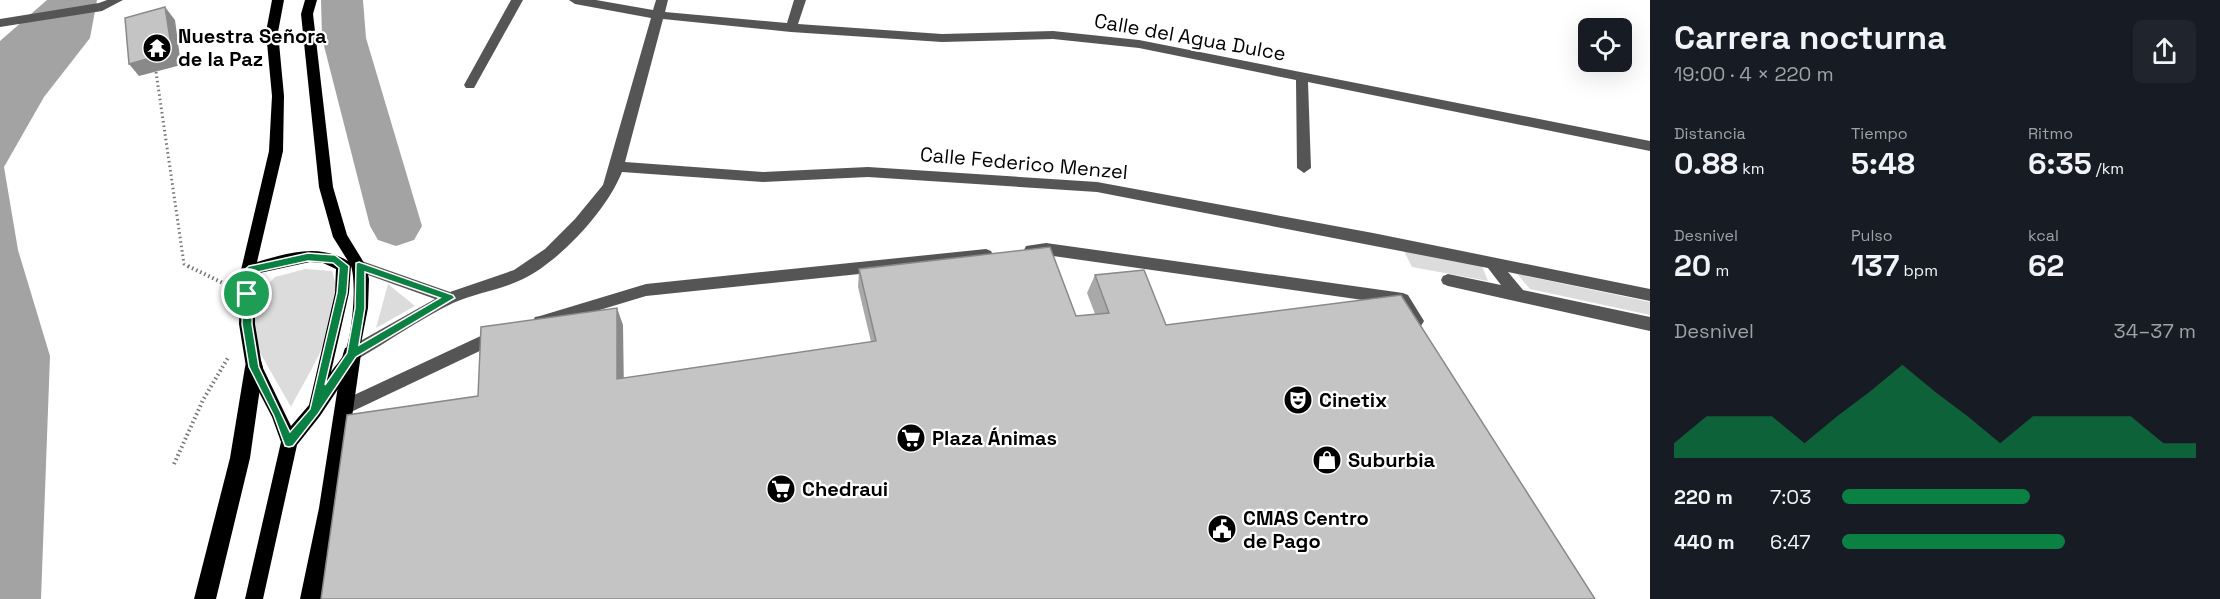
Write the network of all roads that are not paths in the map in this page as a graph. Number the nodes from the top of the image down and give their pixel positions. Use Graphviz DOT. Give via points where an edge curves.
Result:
graph roads {
  1 [pos="117,0"];
  2 [pos="278,0"];
  3 [pos="311,0"];
  4 [pos="517,0"];
  5 [pos="575,0"];
  6 [pos="662,0"];
  7 [pos="800,0"];
  8 [pos="657,15"];
  9 [pos="4,23"];
  10 [pos="791,28"];
  11 [pos="1302,77"];
  12 [pos="470,85"];
  13 [pos="1650,146"];
  14 [pos="618,167"];
  15 [pos="1304,168"];
  16 [pos="1492,263"];
  17 [pos="359,266"];
  18 [pos="249,270"];
  19 [pos="1448,280"];
  20 [pos="1518,295"];
  21 [pos="1650,296"];
  22 [pos="450,298"];
  23 [pos="1650,324"];
  24 [pos="1426,339"];
  25 [pos="352,354"];
  26 [pos="254,367"];
  27 [pos="345,407"];
  28 [pos="314,411"];
  29 [pos="289,442"];
  30 [pos="206,599"];
  31 [pos="254,599"];
  32 [pos="311,599"];
  1 -- 9 [label="street" via="102,8"];
  2 -- 18 [label="main road" via="272,32 278,96 276,151"];
  3 -- 17 [label="main road" via="307,14 326,187 340,237"];
  4 -- 12 [label="street"];
  5 -- 8 [label="street, Calle del Agua Dulce"];
  6 -- 8 [label="street"];
  7 -- 10 [label="street"];
  8 -- 10 [label="street, Calle del Agua Dulce"];
  8 -- 14 [label="street"];
  10 -- 11 [label="street, Calle del Agua Dulce" via="942,38 1053,35 1139,44"];
  11 -- 13 [label="street, Calle del Agua Dulce"];
  11 -- 15 [label="street"];
  14 -- 16 [label="street, Calle Federico Menzel" via="764,177 868,172 1097,187"];
  14 -- 22 [label="street" via="609,188 550,253 519,274"];
  16 -- 20 [label="street"];
  16 -- 21 [label="street, Calle Federico Menzel"];
  17 -- 22 [label="street"];
  17 -- 25 [label="main road" via="360,308"];
  18 -- 26 [label="main road" via="247,324"];
  18 -- 28 [label="main road" via="308,257 335,259 344,266 342,293"];
  19 -- 20 [label="street"];
  20 -- 23 [label="street"];
  22 -- 25 [label="street"];
  24 -- 27 [label="street" via="1403,299 1046,249 646,290 489,337"];
  25 -- 27 [label="highway"];
  25 -- 28 [label="main road"];
  26 -- 29 [label="main road"];
  26 -- 30 [label="highway" via="240,458"];
  27 -- 32 [label="highway"];
  28 -- 29 [label="main road"];
  29 -- 31 [label="main road"];
}
